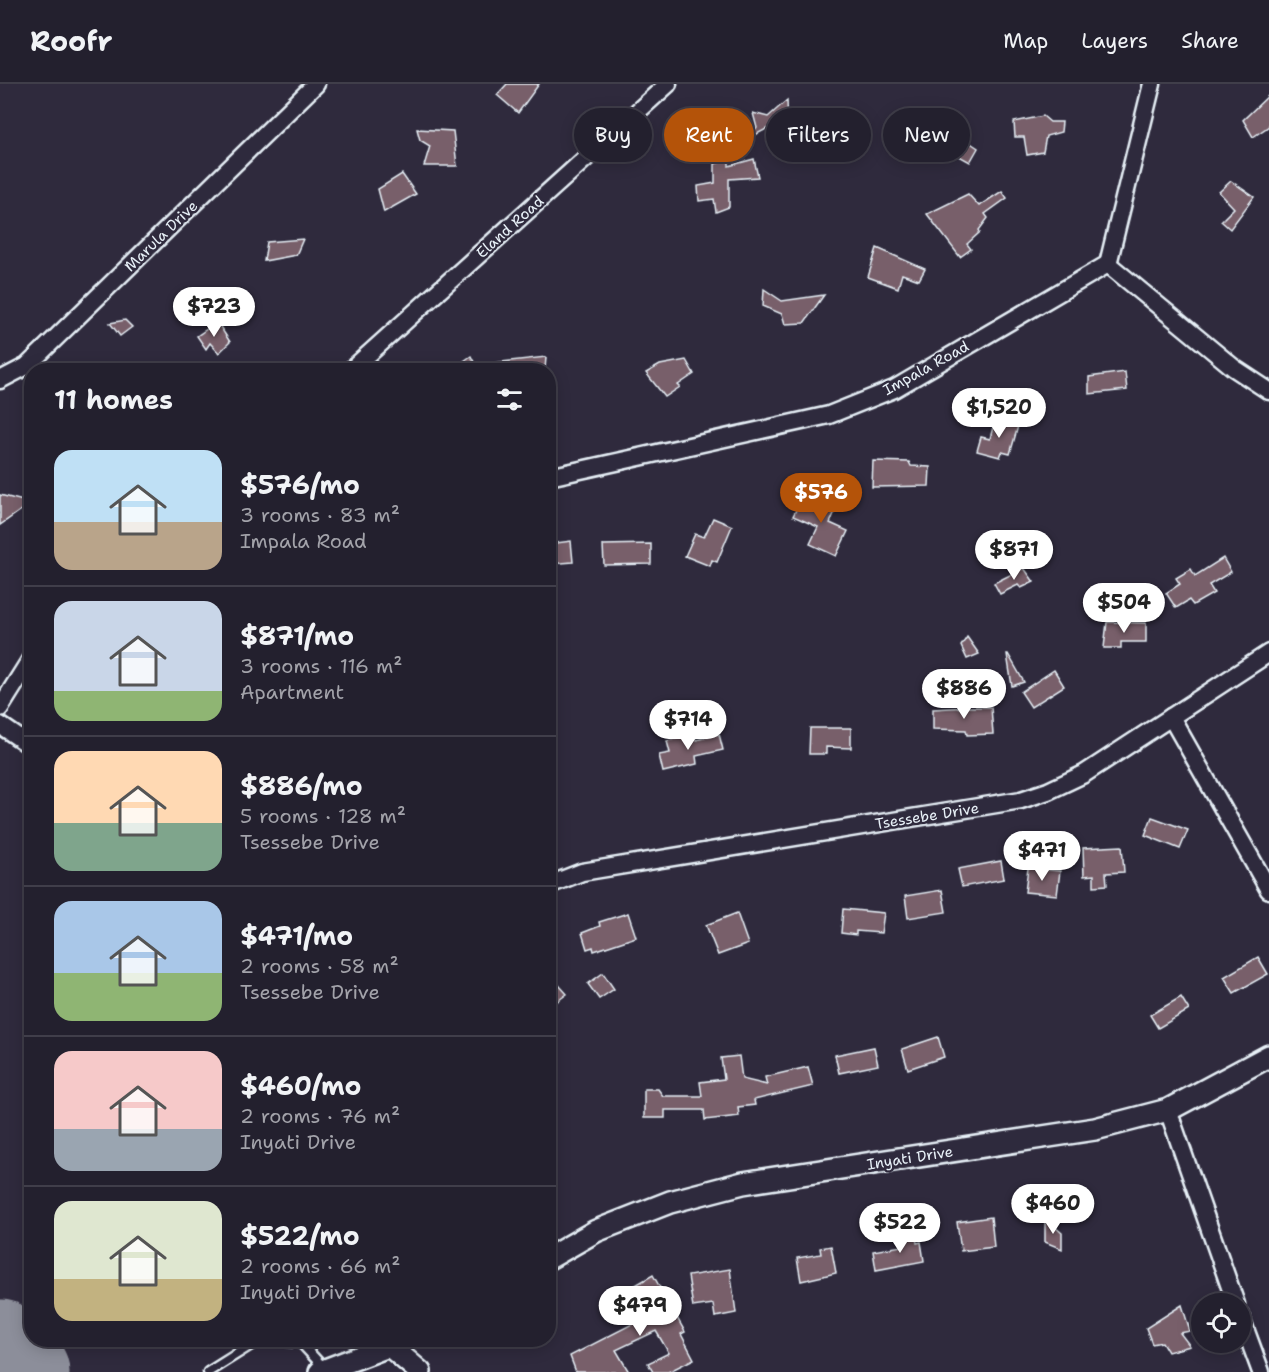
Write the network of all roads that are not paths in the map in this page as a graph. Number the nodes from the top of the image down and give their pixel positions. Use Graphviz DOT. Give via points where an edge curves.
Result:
graph roads {
  1 [pos="316,84"];
  2 [pos="668,84"];
  3 [pos="1152,84"];
  4 [pos="1108,264"];
  5 [pos="30,363"];
  6 [pos="359,363"];
  7 [pos="24,368"];
  8 [pos="0,380"];
  9 [pos="1269,391"];
  10 [pos="556,475"];
  11 [pos="1269,653"];
  12 [pos="24,670"];
  13 [pos="0,708"];
  14 [pos="1171,717"];
  15 [pos="0,725"];
  16 [pos="24,742"];
  17 [pos="556,882"];
  18 [pos="1269,890"];
  19 [pos="1269,1056"];
  20 [pos="1168,1110"];
  21 [pos="556,1254"];
  22 [pos="1232,1293"];
  23 [pos="1251,1345"];
  24 [pos="248,1347"];
  25 [pos="304,1347"];
  26 [pos="387,1347"];
  27 [pos="401,1347"];
  28 [pos="322,1371"];
  29 [pos="208,1372"];
  30 [pos="420,1372"];
  31 [pos="1261,1372"];
  1 -- 5 [label="street, Marula Drive"];
  2 -- 6 [label="street, Eland Road"];
  3 -- 4 [label="street"];
  4 -- 9 [label="street" via="1234,368"];
  4 -- 10 [label="street, Impala Road" via="894,388 829,415"];
  7 -- 8 [label="street, Marula Drive"];
  11 -- 14 [label="street, Tsessebe Drive"];
  12 -- 13 [label="street"];
  14 -- 17 [label="street, Tsessebe Drive" via="1084,774 1022,800 582,873"];
  14 -- 18 [label="street"];
  15 -- 16 [label="street"];
  19 -- 20 [label="street, Inyati Drive"];
  20 -- 21 [label="street, Inyati Drive" via="1095,1129 743,1183 670,1202 596,1232"];
  20 -- 22 [label="street"];
  23 -- 31 [label="street"];
  24 -- 29 [label="lane"];
  25 -- 28 [label="lane"];
  26 -- 28 [label="street"];
  27 -- 30 [label="street"];
}
